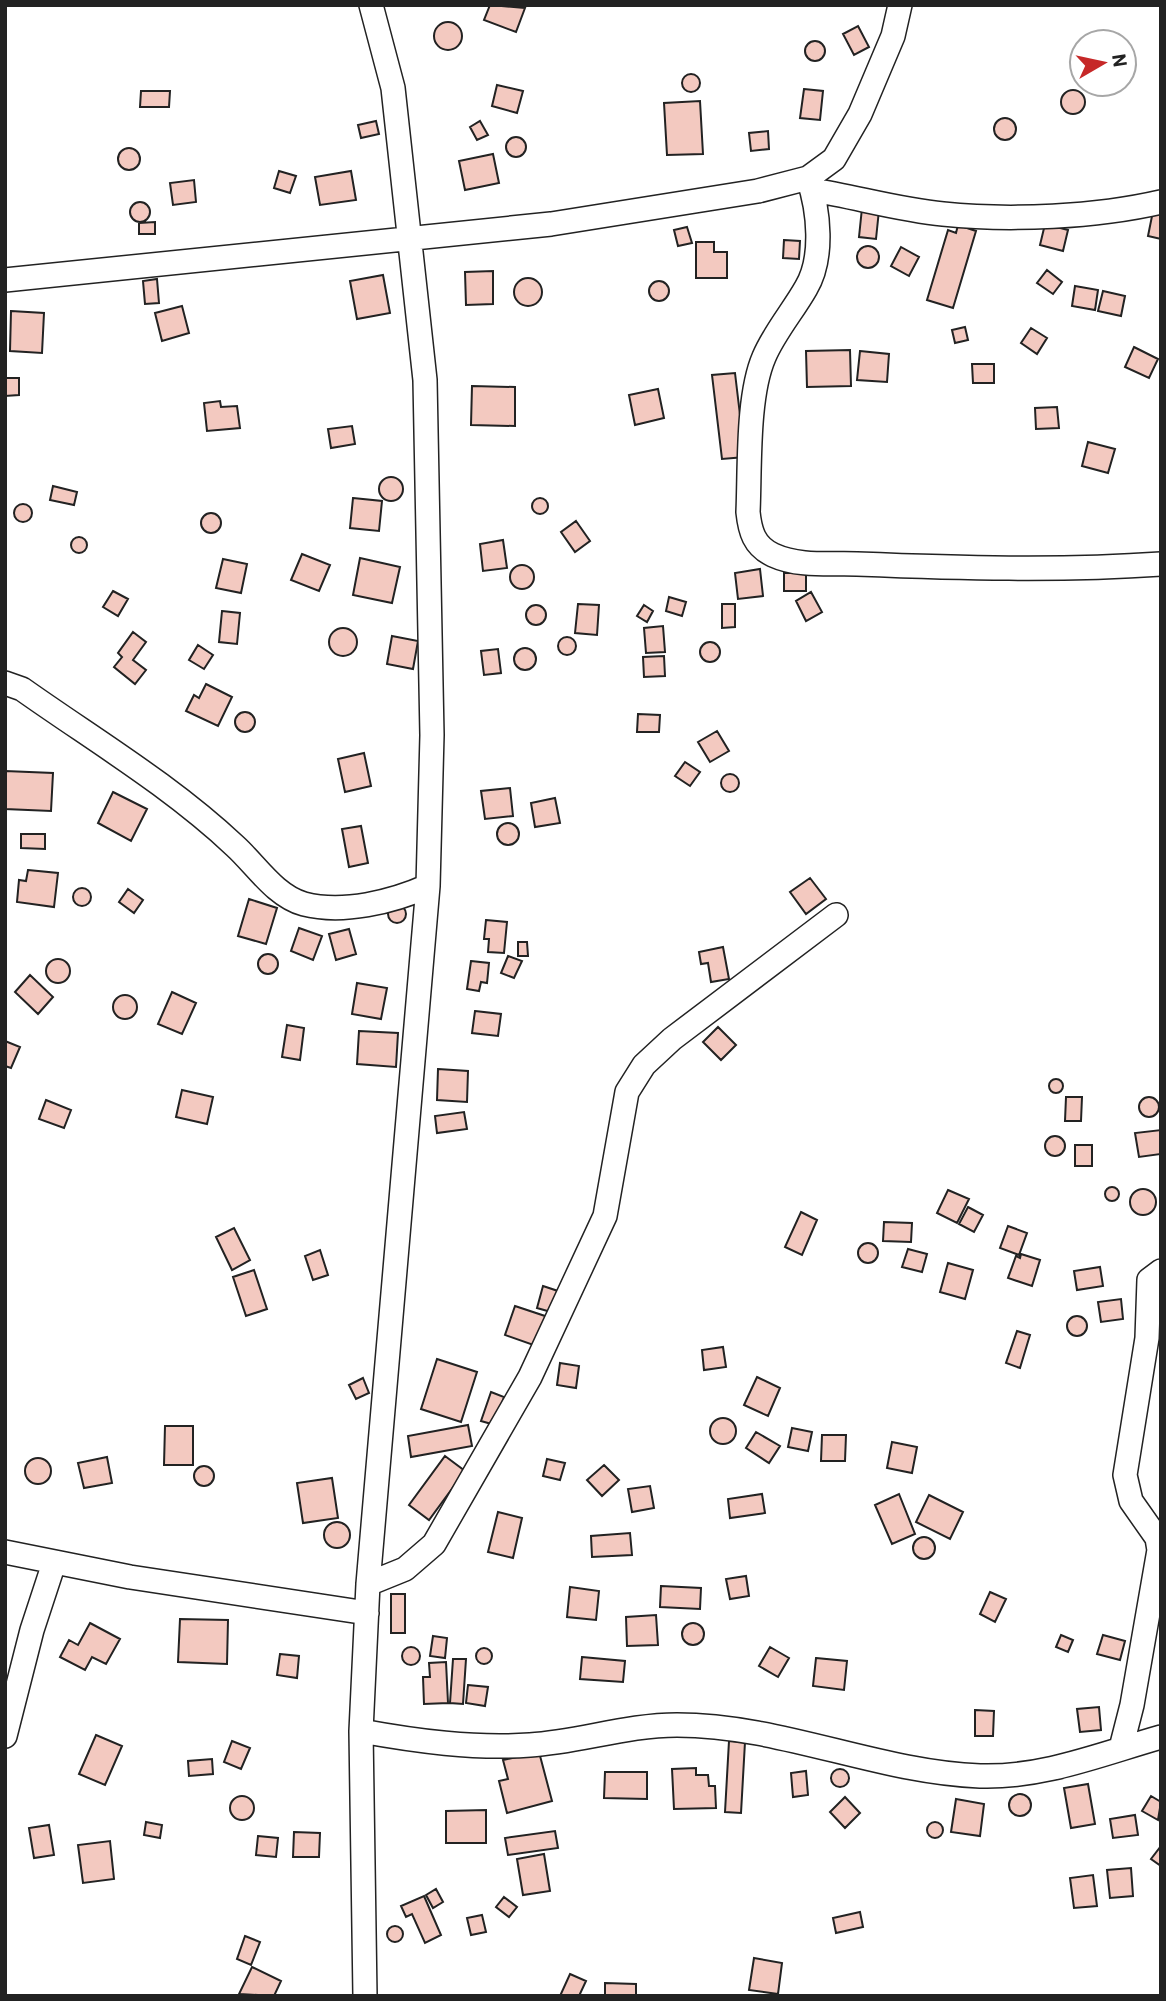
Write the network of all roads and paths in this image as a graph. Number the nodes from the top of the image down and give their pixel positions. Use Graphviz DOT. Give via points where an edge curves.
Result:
graph roads {
  1 [pos="371,5"];
  2 [pos="900,5"];
  3 [pos="810,184"];
  4 [pos="1161,202"];
  5 [pos="410,241"];
  6 [pos="5,280"];
  7 [pos="1161,564"];
  8 [pos="5,683"];
  9 [pos="428,886"];
  10 [pos="836,915"];
  11 [pos="1161,1271"];
  12 [pos="5,1552"];
  13 [pos="54,1563"];
  14 [pos="368,1584"];
  15 [pos="367,1613"];
  16 [pos="361,1731"];
  17 [pos="5,1737"];
  18 [pos="1161,1738"];
  19 [pos="1121,1748"];
  20 [pos="365,1996"];
  1 -- 5 [label="street" via="393,88"];
  2 -- 3 [label="street" via="893,36 860,114 834,159"];
  3 -- 4 [label="street" via="941,214 1132,209"];
  3 -- 5 [label="street" via="629,214"];
  3 -- 7 [label="street" via="817,219 815,265 808,286 764,357 754,392 748,512 756,542 780,558 825,564 1089,569"];
  5 -- 6 [label="street"];
  5 -- 9 [label="street" via="425,380 432,735"];
  8 -- 9 [label="street" via="22,689 163,785 287,896 303,904 373,903"];
  9 -- 14 [label="street"];
  10 -- 14 [label="street" via="644,1065 627,1092 605,1216 530,1377 433,1544 405,1569"];
  11 -- 19 [label="street" via="1149,1280 1147,1338 1125,1475 1131,1501 1157,1538 1159,1550"];
  12 -- 13 [label="street"];
  13 -- 15 [label="street"];
  13 -- 17 [label="street"];
  14 -- 15 [label="street"];
  15 -- 16 [label="street"];
  16 -- 19 [label="street" via="466,1744 531,1745 678,1725 797,1739 936,1772 983,1776 1050,1771"];
  16 -- 20 [label="street"];
  18 -- 19 [label="street"];
}
